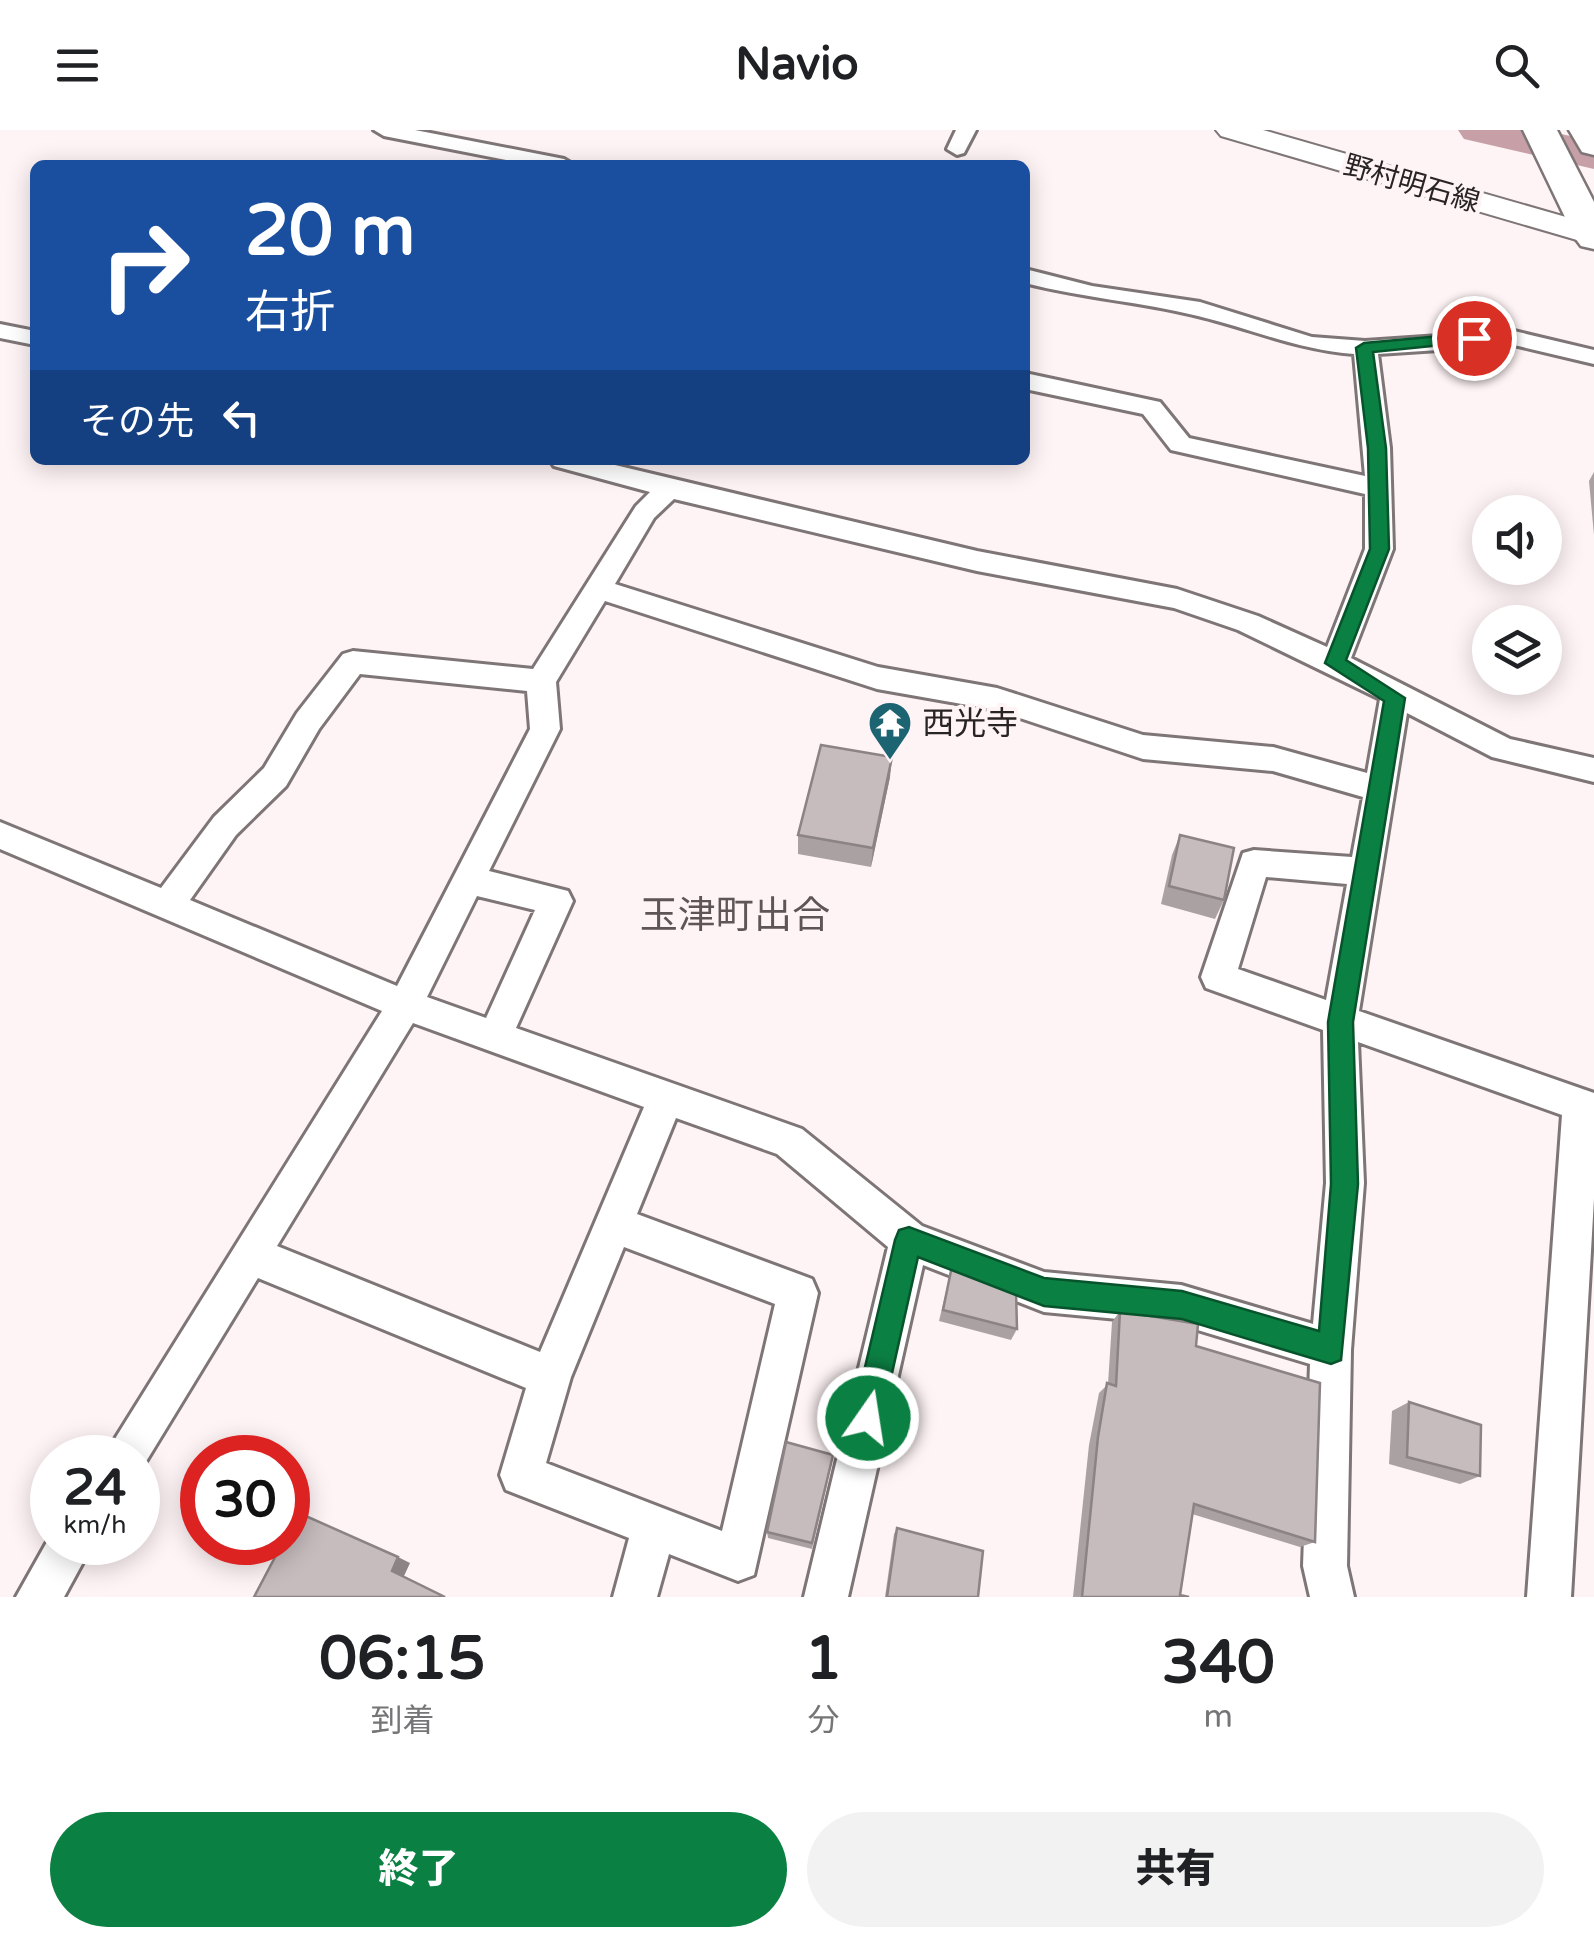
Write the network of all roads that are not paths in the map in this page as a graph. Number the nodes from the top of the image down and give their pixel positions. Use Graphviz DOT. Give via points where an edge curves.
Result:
graph roads {
  1 [pos="384,130"];
  2 [pos="1231,130"];
  3 [pos="1540,130"];
  4 [pos="1586,130"];
  5 [pos="1594,145"];
  6 [pos="538,160"];
  7 [pos="1593,236"];
  8 [pos="1030,277"];
  9 [pos="0,331"];
  10 [pos="30,337"];
  11 [pos="1364,348"];
  12 [pos="1594,356"];
  13 [pos="1030,382"];
  14 [pos="581,465"];
  15 [pos="1378,488"];
  16 [pos="669,490"];
  17 [pos="597,588"];
  18 [pos="1335,663"];
  19 [pos="542,681"];
  20 [pos="1395,698"];
  21 [pos="1594,770"];
  22 [pos="1380,789"];
  23 [pos="0,836"];
  24 [pos="1366,872"];
  25 [pos="469,880"];
  26 [pos="168,906"];
  27 [pos="405,1005"];
  28 [pos="1340,1022"];
  29 [pos="494,1038"];
  30 [pos="666,1098"];
  31 [pos="614,1224"];
  32 [pos="909,1240"];
  33 [pos="250,1255"];
  34 [pos="1331,1350"];
  35 [pos="550,1377"];
  36 [pos="138,1435"];
  37 [pos="654,1526"];
  38 [pos="58,1565"];
  39 [pos="38,1597"];
  40 [pos="634,1597"];
  41 [pos="826,1597"];
  42 [pos="1332,1597"];
  43 [pos="1549,1597"];
  1 -- 6 [label="street"];
  2 -- 7 [label="main road, 野村明石線"];
  3 -- 7 [label="highway"];
  4 -- 5 [label="highway"];
  8 -- 11 [label="street" via="1200,309 1310,344"];
  9 -- 10 [label="street"];
  11 -- 12 [label="street" via="1514,338"];
  11 -- 15 [label="street"];
  13 -- 15 [label="street" via="1151,408 1180,444"];
  14 -- 16 [label="street"];
  15 -- 18 [label="street" via="1379,549"];
  16 -- 17 [label="street" via="645,512"];
  16 -- 18 [label="street" via="1177,600"];
  17 -- 19 [label="street"];
  17 -- 22 [label="street" via="877,678 998,700 1144,748 1273,759"];
  18 -- 20 [label="street"];
  19 -- 25 [label="street" via="544,729"];
  19 -- 26 [label="street" via="353,662 275,777 225,826"];
  20 -- 21 [label="street" via="1503,749"];
  20 -- 22 [label="street"];
  22 -- 24 [label="street"];
  23 -- 26 [label="street"];
  24 -- 28 [label="street"];
  24 -- 28 [label="street" via="1254,863 1218,977"];
  25 -- 27 [label="street"];
  25 -- 29 [label="street" via="556,901"];
  26 -- 27 [label="street"];
  27 -- 29 [label="street"];
  27 -- 33 [label="street"];
  28 -- 34 [label="street" via="1344,1184"];
  28 -- 43 [label="street" via="1581,1105"];
  29 -- 30 [label="street"];
  30 -- 31 [label="street"];
  30 -- 32 [label="street" via="789,1141"];
  31 -- 35 [label="street"];
  31 -- 37 [label="street" via="798,1294 738,1558"];
  32 -- 34 [label="street" via="1044,1292 1182,1305"];
  32 -- 41 [label="street"];
  33 -- 35 [label="street"];
  33 -- 36 [label="street"];
  34 -- 42 [label="street" via="1325,1566"];
  35 -- 37 [label="street" via="520,1475"];
  37 -- 40 [label="street"];
  38 -- 39 [label="street"];
}
